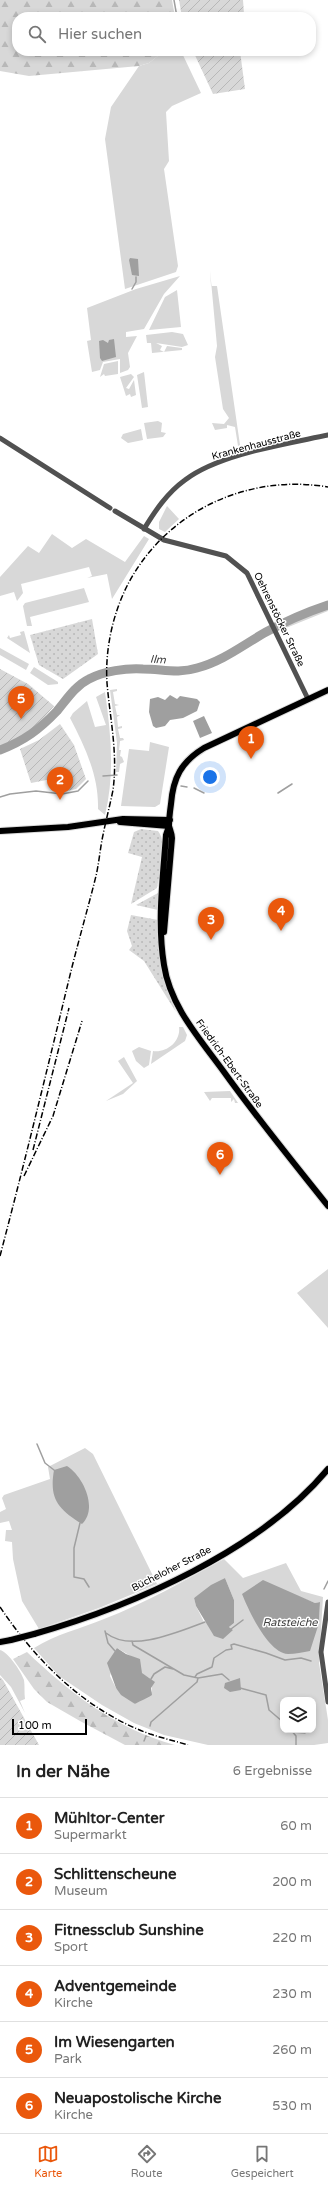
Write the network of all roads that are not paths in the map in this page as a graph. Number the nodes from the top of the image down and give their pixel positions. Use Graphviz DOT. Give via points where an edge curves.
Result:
graph roads {
  1 [pos="328,435"];
  2 [pos="0,438"];
  3 [pos="144,529"];
  4 [pos="328,690"];
  5 [pos="308,698"];
  6 [pos="170,823"];
  7 [pos="0,831"];
  8 [pos="328,1206"];
  9 [pos="328,1469"];
  10 [pos="328,1602"];
  11 [pos="0,1642"];
  12 [pos="328,1702"];
  1 -- 3 [label="street, Krankenhausstraße" via="246,454 205,468 174,489 155,510"];
  2 -- 3 [label="street, Oehrenstöcker Straße"];
  3 -- 5 [label="street, Oehrenstöcker Straße" via="164,540 221,554 232,560 251,579"];
  4 -- 5 [label="main road, Friedrich-Ebert-Straße"];
  5 -- 6 [label="main road, Friedrich-Ebert-Straße" via="208,746 189,758 175,777"];
  6 -- 7 [label="main road" via="100,821 68,827"];
  6 -- 8 [label="main road, Friedrich-Ebert-Straße" via="171,845 163,941 164,965 172,995 178,1008 236,1089"];
  9 -- 11 [label="main road, Bücheloher Straße, bridge" via="278,1516 201,1566 86,1618"];
  10 -- 12 [label="street" via="321,1652"];
}
